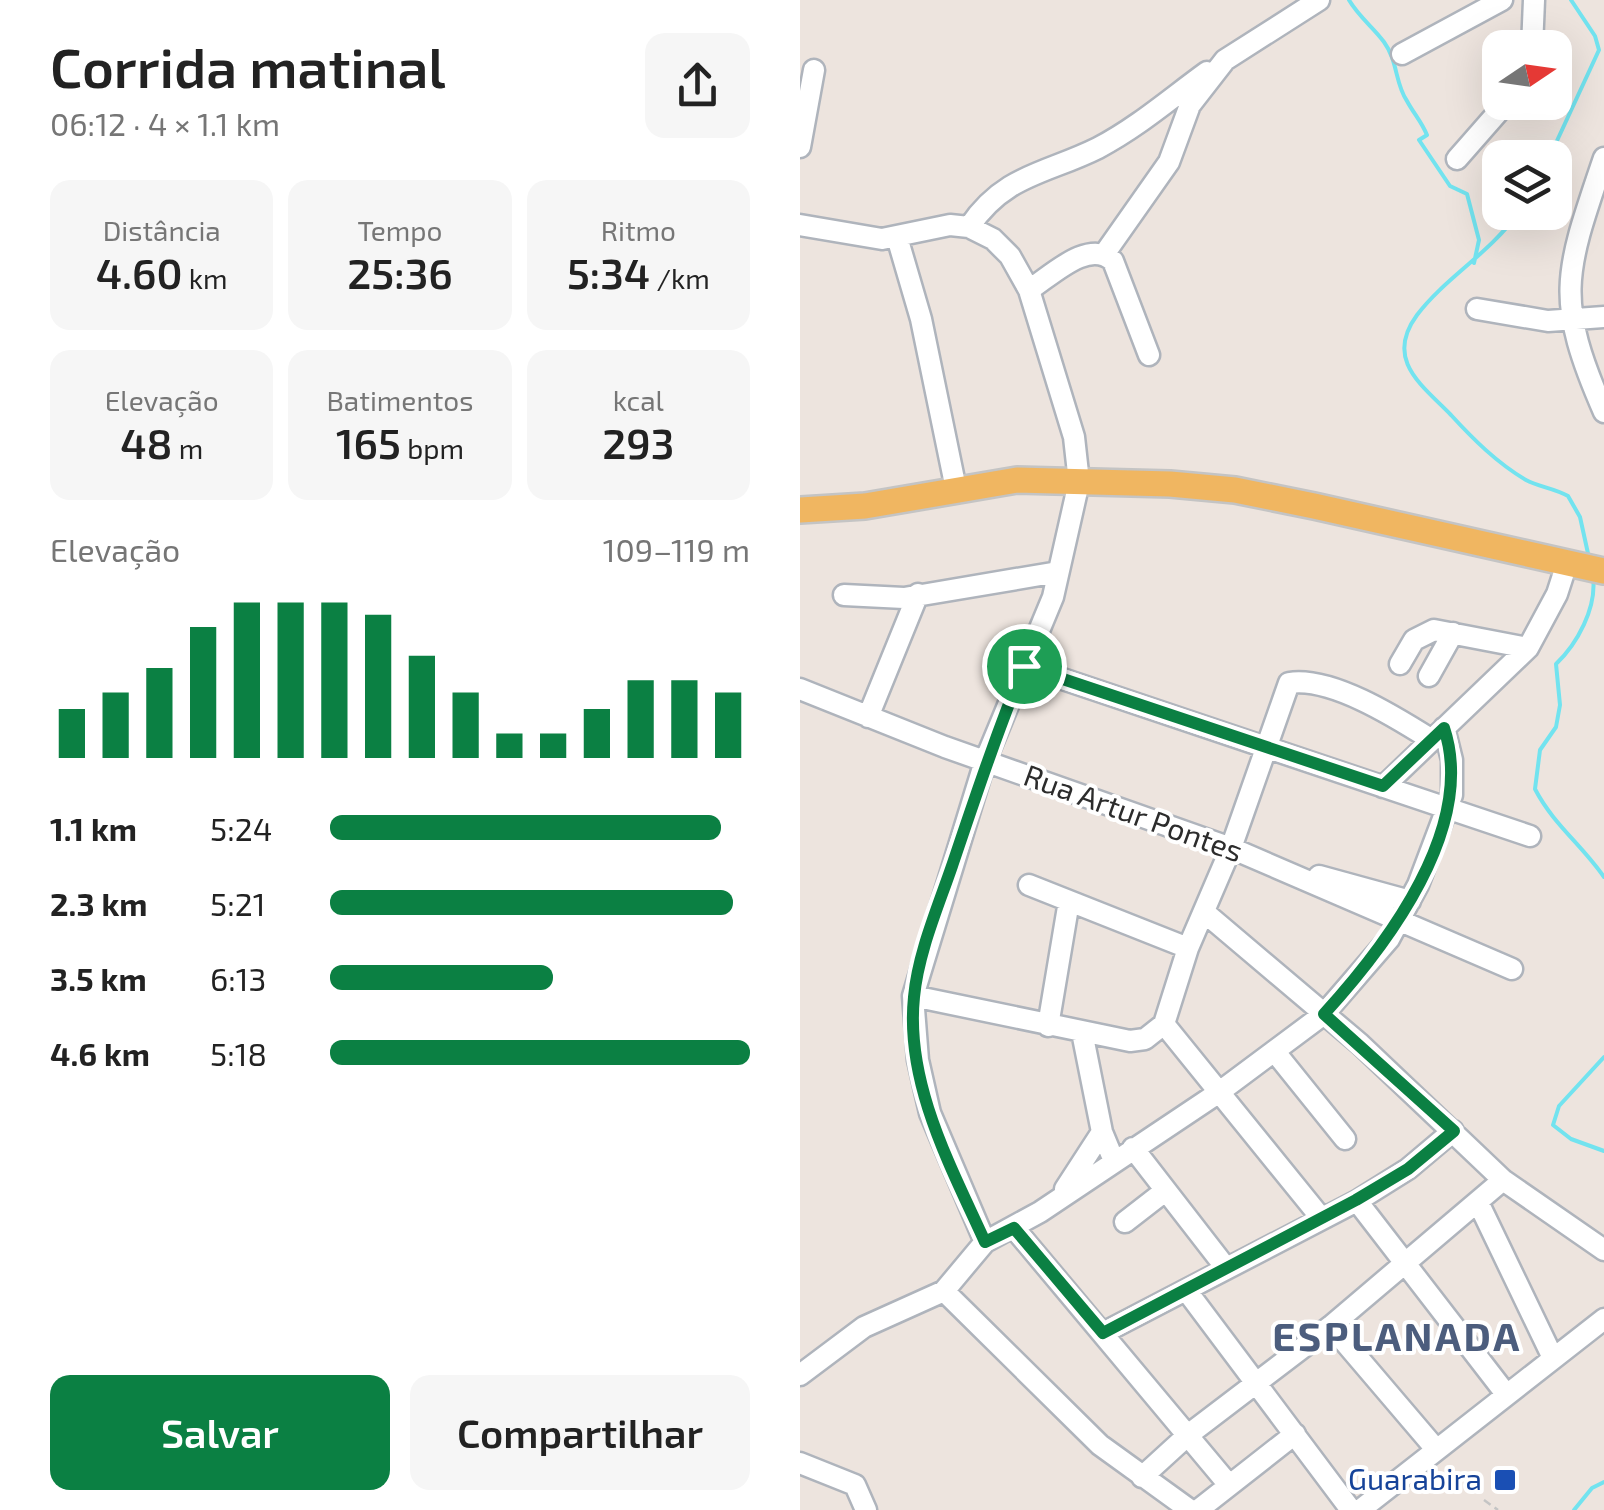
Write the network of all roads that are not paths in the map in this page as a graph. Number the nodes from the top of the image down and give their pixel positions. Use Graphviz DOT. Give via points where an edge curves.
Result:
graph roads {
  1 [pos="1319,0"];
  2 [pos="1502,0"];
  3 [pos="1534,0"];
  4 [pos="1533,30"];
  5 [pos="1402,54"];
  6 [pos="1225,60"];
  7 [pos="814,70"];
  8 [pos="1491,120"];
  9 [pos="800,147"];
  10 [pos="1604,158"];
  11 [pos="1457,159"];
  12 [pos="1582,222"];
  13 [pos="800,225"];
  14 [pos="1604,226"];
  15 [pos="969,227"];
  16 [pos="896,237"];
  17 [pos="1106,254"];
  18 [pos="1029,290"];
  19 [pos="1476,309"];
  20 [pos="1604,318"];
  21 [pos="1570,320"];
  22 [pos="1149,355"];
  23 [pos="1604,412"];
  24 [pos="1079,482"];
  25 [pos="956,489"];
  26 [pos="800,510"];
  27 [pos="1571,564"];
  28 [pos="1604,571"];
  29 [pos="1058,572"];
  30 [pos="918,594"];
  31 [pos="844,595"];
  32 [pos="1454,633"];
  33 [pos="1528,648"];
  34 [pos="1400,664"];
  35 [pos="1024,666"];
  36 [pos="1429,676"];
  37 [pos="800,689"];
  38 [pos="868,717"];
  39 [pos="1438,734"];
  40 [pos="1264,748"];
  41 [pos="985,761"];
  42 [pos="1383,786"];
  43 [pos="1449,808"];
  44 [pos="1530,836"];
  45 [pos="1231,848"];
  46 [pos="1028,885"];
  47 [pos="1068,900"];
  48 [pos="1405,910"];
  49 [pos="1204,912"];
  50 [pos="1188,948"];
  51 [pos="1512,969"];
  52 [pos="914,996"];
  53 [pos="1324,1014"];
  54 [pos="1164,1024"];
  55 [pos="1048,1026"];
  56 [pos="1082,1032"];
  57 [pos="1275,1052"];
  58 [pos="1218,1093"];
  59 [pos="1454,1131"];
  60 [pos="1102,1132"];
  61 [pos="1345,1139"];
  62 [pos="1133,1148"];
  63 [pos="1114,1161"];
  64 [pos="1502,1180"];
  65 [pos="1164,1191"];
  66 [pos="1060,1197"];
  67 [pos="1356,1200"];
  68 [pos="1478,1202"];
  69 [pos="1322,1219"];
  70 [pos="1125,1222"];
  71 [pos="1014,1228"];
  72 [pos="985,1242"];
  73 [pos="1604,1250"];
  74 [pos="1404,1263"];
  75 [pos="1226,1268"];
  76 [pos="1186,1290"];
  77 [pos="944,1291"];
  78 [pos="1604,1320"];
  79 [pos="1331,1326"];
  80 [pos="1103,1333"];
  81 [pos="1552,1358"];
  82 [pos="800,1375"];
  83 [pos="1256,1384"];
  84 [pos="1506,1394"];
  85 [pos="1295,1434"];
  86 [pos="1188,1435"];
  87 [pos="1435,1448"];
  88 [pos="800,1463"];
  89 [pos="1142,1477"];
  90 [pos="1230,1485"];
  91 [pos="866,1510"];
  92 [pos="1190,1510"];
  93 [pos="1198,1510"];
  94 [pos="1350,1510"];
  95 [pos="1360,1510"];
  1 -- 6 [label="street"];
  2 -- 5 [label="street"];
  3 -- 4 [label="street"];
  6 -- 15 [label="street" via="1097,148 1014,180"];
  6 -- 17 [label="street" via="1190,105 1169,162"];
  7 -- 9 [label="street"];
  8 -- 11 [label="street"];
  10 -- 12 [label="street"];
  12 -- 14 [label="street"];
  12 -- 21 [label="street" via="1570,266"];
  13 -- 16 [label="street"];
  15 -- 16 [label="street"];
  15 -- 18 [label="street" via="1010,256"];
  16 -- 25 [label="street" via="921,318"];
  17 -- 18 [label="street" via="1090,252"];
  17 -- 22 [label="street"];
  18 -- 24 [label="street" via="1064,397"];
  19 -- 21 [label="street"];
  20 -- 21 [label="street"];
  21 -- 23 [label="street"];
  24 -- 25 [label="main road" via="1016,480"];
  24 -- 27 [label="main road" via="1234,490"];
  24 -- 29 [label="street"];
  25 -- 26 [label="main road"];
  27 -- 28 [label="main road"];
  27 -- 33 [label="street"];
  29 -- 30 [label="street"];
  29 -- 35 [label="street"];
  30 -- 31 [label="street" via="873,600"];
  30 -- 38 [label="street"];
  32 -- 33 [label="street"];
  32 -- 34 [label="street" via="1422,634"];
  32 -- 36 [label="street"];
  33 -- 39 [label="street"];
  35 -- 40 [label="street"];
  35 -- 41 [label="street"];
  37 -- 38 [label="street, Rua Artur Pontes"];
  38 -- 41 [label="street, Rua Artur Pontes"];
  39 -- 40 [label="street" via="1293,681"];
  39 -- 42 [label="street"];
  39 -- 43 [label="street" via="1452,760"];
  40 -- 42 [label="street"];
  40 -- 45 [label="street"];
  41 -- 45 [label="street, Rua Artur Pontes"];
  41 -- 52 [label="street"];
  42 -- 43 [label="street"];
  43 -- 44 [label="street"];
  43 -- 48 [label="street"];
  45 -- 48 [label="street, Rua Artur Pontes"];
  45 -- 49 [label="street"];
  46 -- 47 [label="street"];
  47 -- 50 [label="street"];
  47 -- 55 [label="street"];
  48 -- 51 [label="street, Rua Artur Pontes"];
  48 -- 53 [label="street" via="1389,939"];
  49 -- 50 [label="street"];
  49 -- 53 [label="street"];
  50 -- 54 [label="street"];
  52 -- 55 [label="street"];
  52 -- 72 [label="street" via="930,1113"];
  53 -- 57 [label="street"];
  53 -- 59 [label="street"];
  54 -- 56 [label="street" via="1135,1041"];
  54 -- 58 [label="street"];
  55 -- 56 [label="street"];
  56 -- 60 [label="street"];
  57 -- 58 [label="street"];
  57 -- 61 [label="street"];
  58 -- 62 [label="street"];
  58 -- 69 [label="street"];
  59 -- 64 [label="street"];
  59 -- 67 [label="street"];
  60 -- 63 [label="street"];
  60 -- 66 [label="street"];
  62 -- 63 [label="street"];
  62 -- 65 [label="street"];
  63 -- 66 [label="street"];
  64 -- 68 [label="street"];
  64 -- 73 [label="street"];
  65 -- 70 [label="street"];
  65 -- 75 [label="street"];
  66 -- 71 [label="street"];
  67 -- 69 [label="street"];
  67 -- 74 [label="street"];
  68 -- 74 [label="street"];
  68 -- 81 [label="street"];
  69 -- 75 [label="street"];
  71 -- 72 [label="street"];
  71 -- 80 [label="street"];
  72 -- 77 [label="street"];
  74 -- 79 [label="street"];
  74 -- 84 [label="street"];
  75 -- 76 [label="street"];
  76 -- 80 [label="street"];
  76 -- 83 [label="street"];
  77 -- 82 [label="street" via="864,1327"];
  77 -- 89 [label="street" via="1100,1445"];
  78 -- 81 [label="street"];
  79 -- 83 [label="street"];
  79 -- 87 [label="street"];
  80 -- 86 [label="street"];
  81 -- 84 [label="street"];
  83 -- 85 [label="street"];
  83 -- 86 [label="street"];
  84 -- 87 [label="street"];
  85 -- 90 [label="street"];
  85 -- 94 [label="street"];
  86 -- 89 [label="street"];
  86 -- 90 [label="street"];
  87 -- 95 [label="street"];
  88 -- 91 [label="street" via="855,1485"];
  89 -- 92 [label="street"];
  90 -- 93 [label="street"];
}
